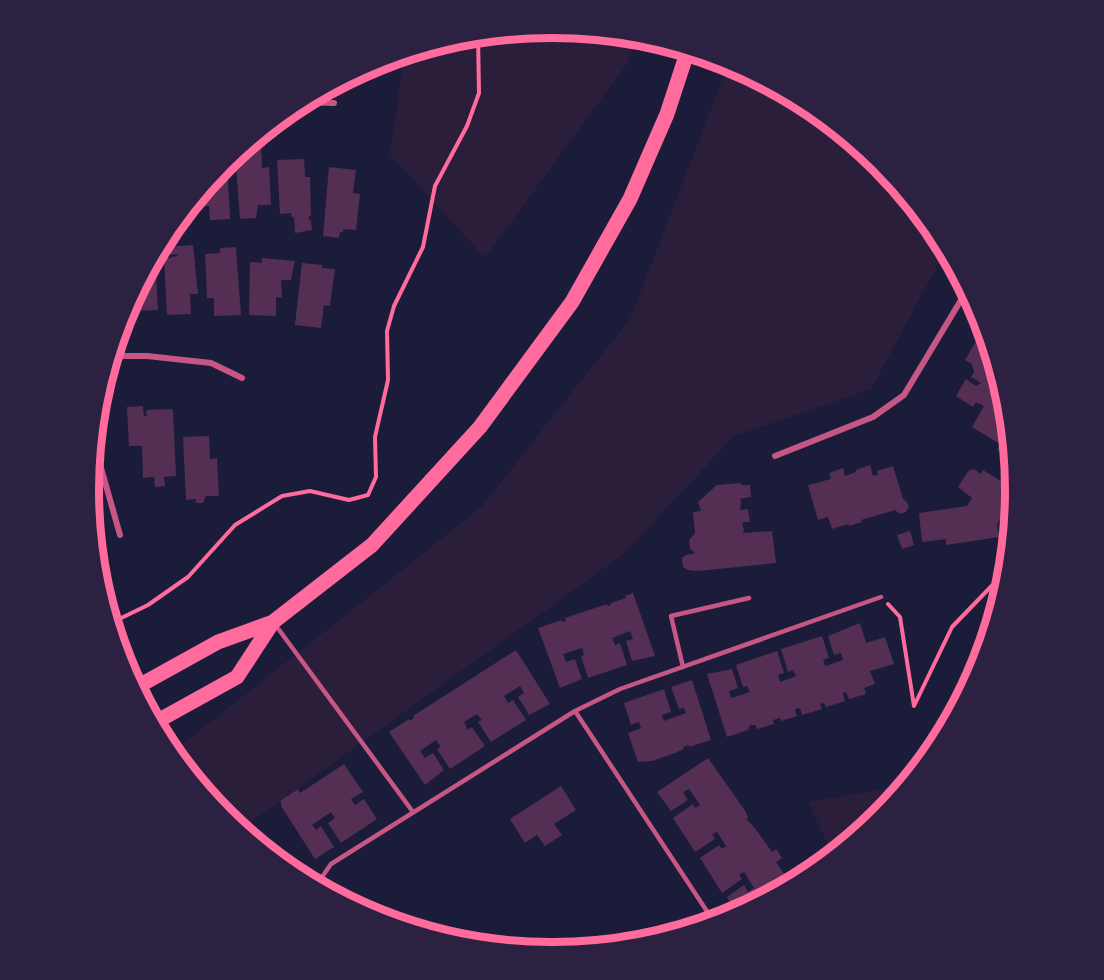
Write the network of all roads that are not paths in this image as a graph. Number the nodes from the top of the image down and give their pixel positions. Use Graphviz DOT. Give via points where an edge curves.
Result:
graph roads {
  1 [pos="685,58"];
  2 [pos="319,103"];
  3 [pos="334,103"];
  4 [pos="962,299"];
  5 [pos="120,356"];
  6 [pos="242,378"];
  7 [pos="775,456"];
  8 [pos="100,463"];
  9 [pos="120,535"];
  10 [pos="880,597"];
  11 [pos="749,598"];
  12 [pos="273,622"];
  13 [pos="683,667"];
  14 [pos="143,684"];
  15 [pos="575,711"];
  16 [pos="162,719"];
  17 [pos="413,812"];
  18 [pos="322,879"];
  19 [pos="709,914"];
  1 -- 12 [label="main road" via="667,114 630,199 572,302 480,427 372,545"];
  2 -- 3 [label="street"];
  4 -- 7 [label="street" via="904,395 873,417"];
  5 -- 6 [label="street" via="211,363"];
  8 -- 9 [label="street"];
  10 -- 13 [label="lane"];
  11 -- 13 [label="lane" via="671,616"];
  12 -- 14 [label="main road" via="218,642"];
  12 -- 16 [label="main road" via="237,678"];
  12 -- 17 [label="lane"];
  13 -- 15 [label="lane" via="620,689"];
  15 -- 17 [label="lane"];
  15 -- 19 [label="lane"];
  17 -- 18 [label="lane" via="331,864"];
}
